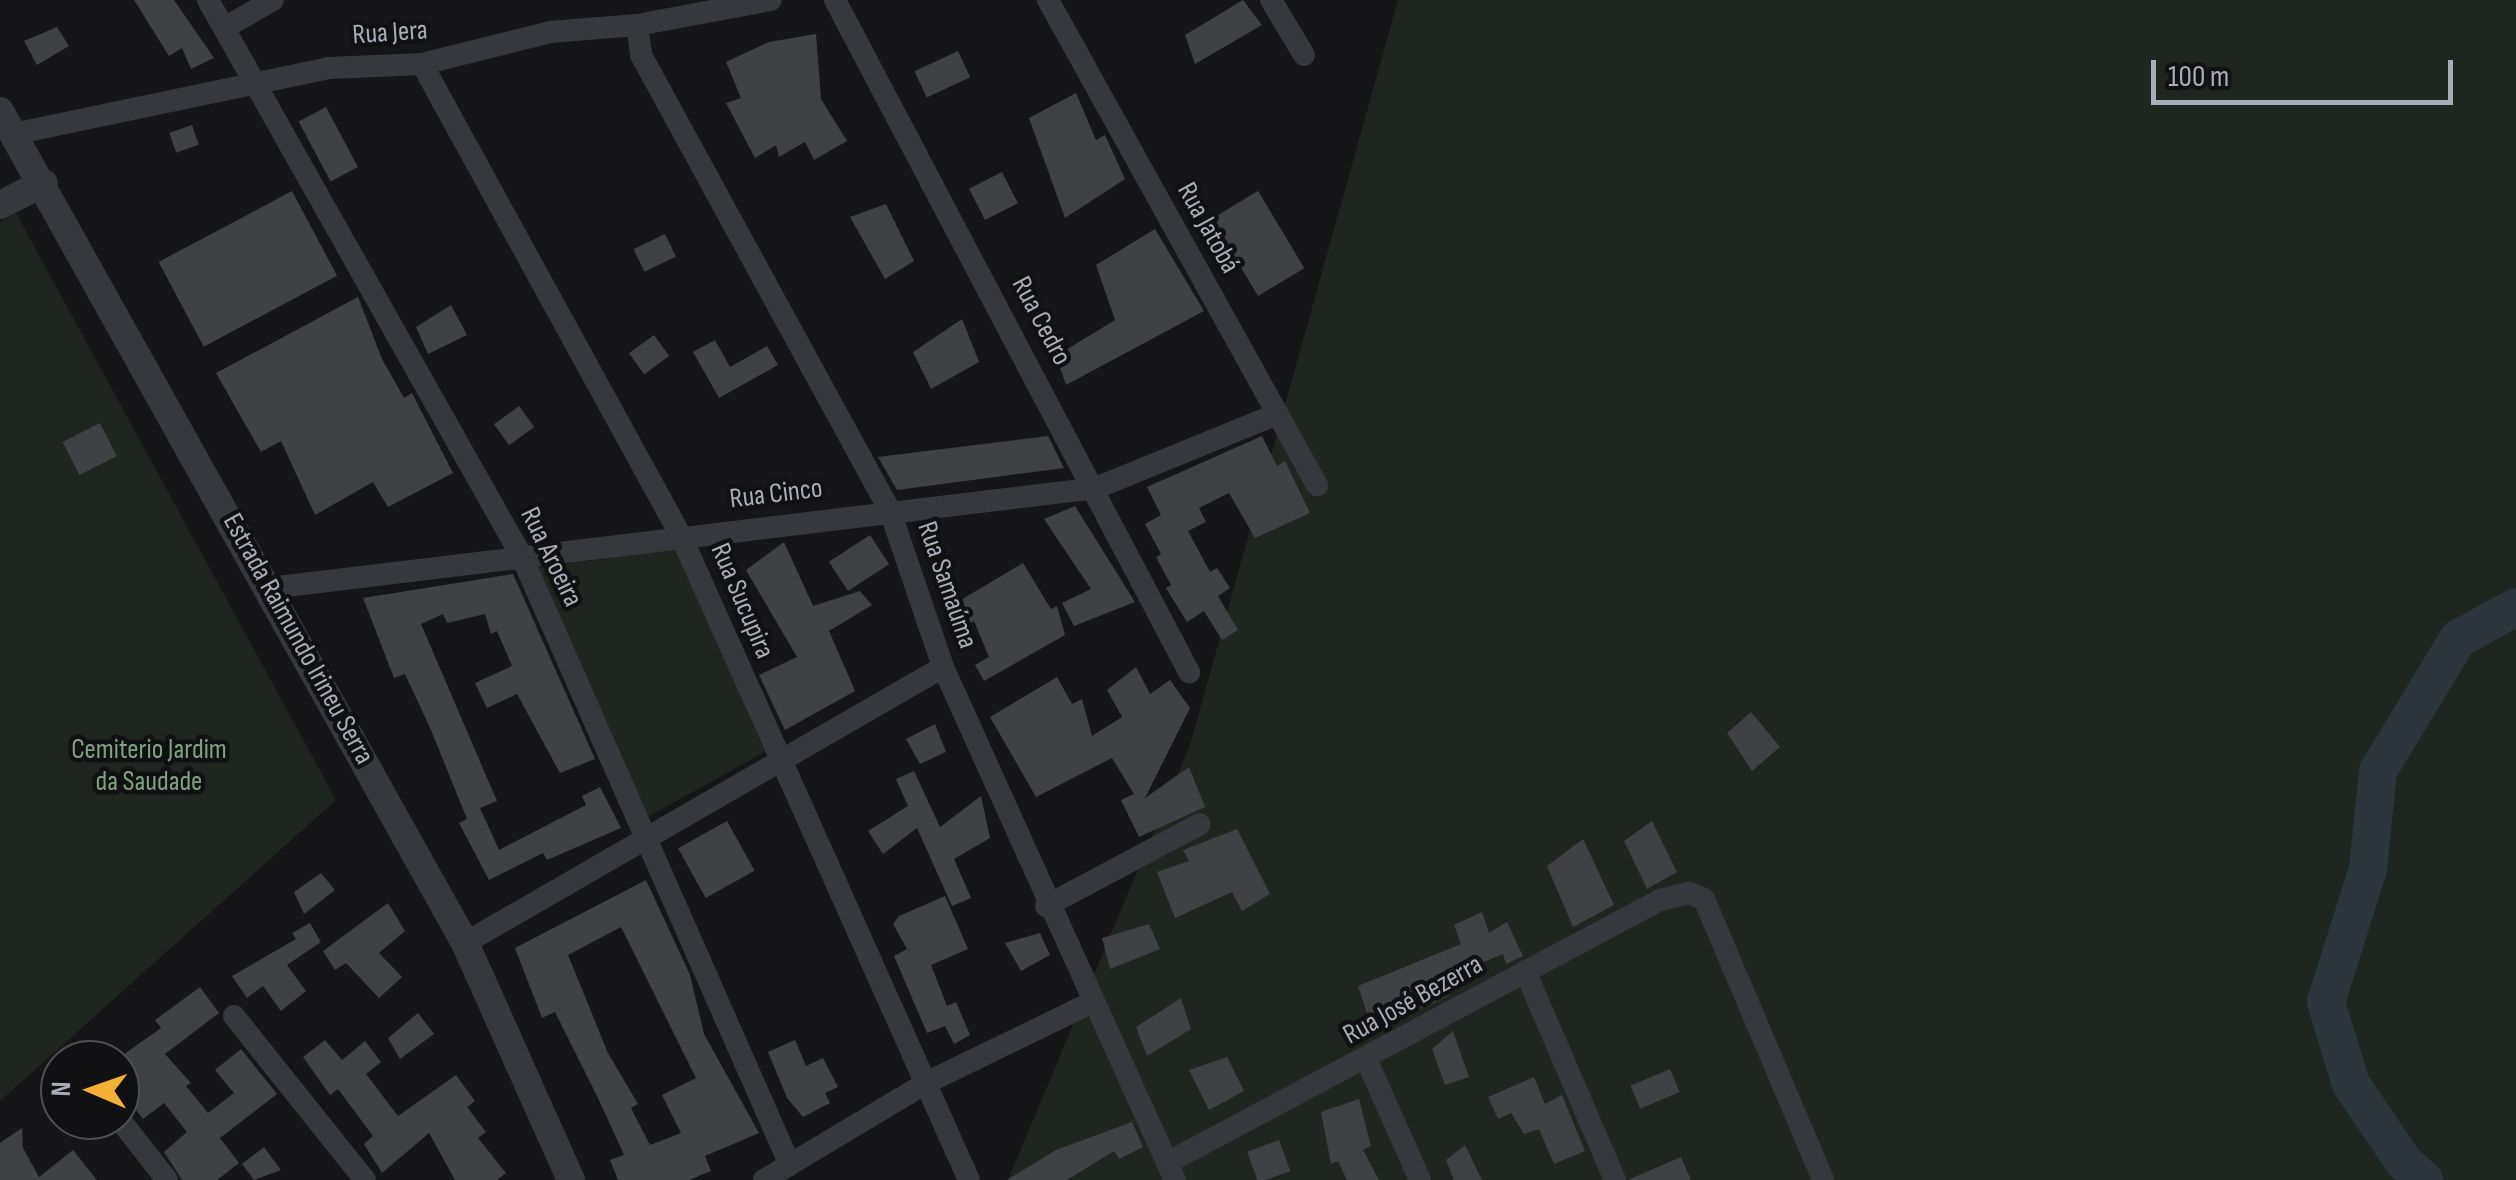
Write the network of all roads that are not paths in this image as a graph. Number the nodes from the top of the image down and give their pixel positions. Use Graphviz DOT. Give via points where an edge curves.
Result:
graph roads {
  1 [pos="208,0"];
  2 [pos="273,0"];
  3 [pos="771,0"];
  4 [pos="835,0"];
  5 [pos="1048,0"];
  6 [pos="1271,0"];
  7 [pos="637,25"];
  8 [pos="224,28"];
  9 [pos="1304,55"];
  10 [pos="422,64"];
  11 [pos="254,84"];
  12 [pos="6,123"];
  13 [pos="44,183"];
  14 [pos="0,205"];
  15 [pos="1277,414"];
  16 [pos="1317,484"];
  17 [pos="1096,488"];
  18 [pos="890,511"];
  19 [pos="681,536"];
  20 [pos="522,557"];
  21 [pos="270,588"];
  22 [pos="943,667"];
  23 [pos="1189,672"];
  24 [pos="778,762"];
  25 [pos="1200,824"];
  26 [pos="646,841"];
  27 [pos="1046,906"];
  28 [pos="465,943"];
  29 [pos="1525,972"];
  30 [pos="1091,1002"];
  31 [pos="234,1016"];
  32 [pos="1366,1061"];
  33 [pos="928,1082"];
  34 [pos="136,1140"];
  35 [pos="790,1165"];
  36 [pos="1172,1172"];
  37 [pos="167,1180"];
  38 [pos="365,1180"];
  39 [pos="571,1180"];
  40 [pos="764,1180"];
  41 [pos="970,1180"];
  42 [pos="1420,1180"];
  43 [pos="1615,1180"];
  44 [pos="1823,1180"];
  1 -- 8 [label="street, Rua Aroeira"];
  2 -- 8 [label="street"];
  3 -- 7 [label="street, Rua Jera"];
  4 -- 17 [label="street, Rua Cedro"];
  5 -- 15 [label="street, Rua Jatobá"];
  6 -- 9 [label="street"];
  7 -- 10 [label="street, Rua Jera" via="531,35"];
  7 -- 18 [label="street, Rua Samaúma" via="641,55"];
  8 -- 11 [label="street, Rua Aroeira"];
  10 -- 11 [label="street, Rua Jera" via="328,68"];
  10 -- 19 [label="street, Rua Sucupira"];
  11 -- 12 [label="street, Rua Jera"];
  11 -- 20 [label="street, Rua Aroeira"];
  12 -- 13 [label="street, Estrada Raimundo Irineu Serra"];
  13 -- 14 [label="street"];
  13 -- 21 [label="street, Estrada Raimundo Irineu Serra"];
  15 -- 16 [label="street, Rua Jatobá"];
  15 -- 17 [label="street, Rua Cinco"];
  17 -- 18 [label="street, Rua Cinco"];
  17 -- 23 [label="street, Rua Cedro"];
  18 -- 19 [label="street, Rua Cinco"];
  18 -- 22 [label="street, Rua Samaúma"];
  19 -- 20 [label="street, Rua Cinco"];
  19 -- 24 [label="street, Rua Sucupira"];
  20 -- 21 [label="street, Rua Cinco"];
  20 -- 26 [label="street, Rua Aroeira"];
  21 -- 28 [label="street, Estrada Raimundo Irineu Serra"];
  22 -- 24 [label="street"];
  22 -- 27 [label="street, Rua Samaúma"];
  24 -- 26 [label="street"];
  24 -- 33 [label="street, Rua Sucupira"];
  25 -- 27 [label="street"];
  26 -- 28 [label="street"];
  26 -- 35 [label="street, Rua Aroeira"];
  27 -- 30 [label="street, Rua Samaúma"];
  28 -- 39 [label="street, Estrada Raimundo Irineu Serra"];
  29 -- 32 [label="street, Rua José Bezerra"];
  29 -- 43 [label="street"];
  29 -- 44 [label="street, Rua José Bezerra" via="1660,900 1689,893 1704,899"];
  30 -- 33 [label="street"];
  30 -- 36 [label="street, Rua Samaúma"];
  31 -- 38 [label="street"];
  32 -- 36 [label="street, Rua José Bezerra"];
  32 -- 42 [label="street"];
  33 -- 35 [label="street"];
  33 -- 41 [label="street, Rua Sucupira"];
  34 -- 37 [label="street"];
  35 -- 40 [label="street"];
}
